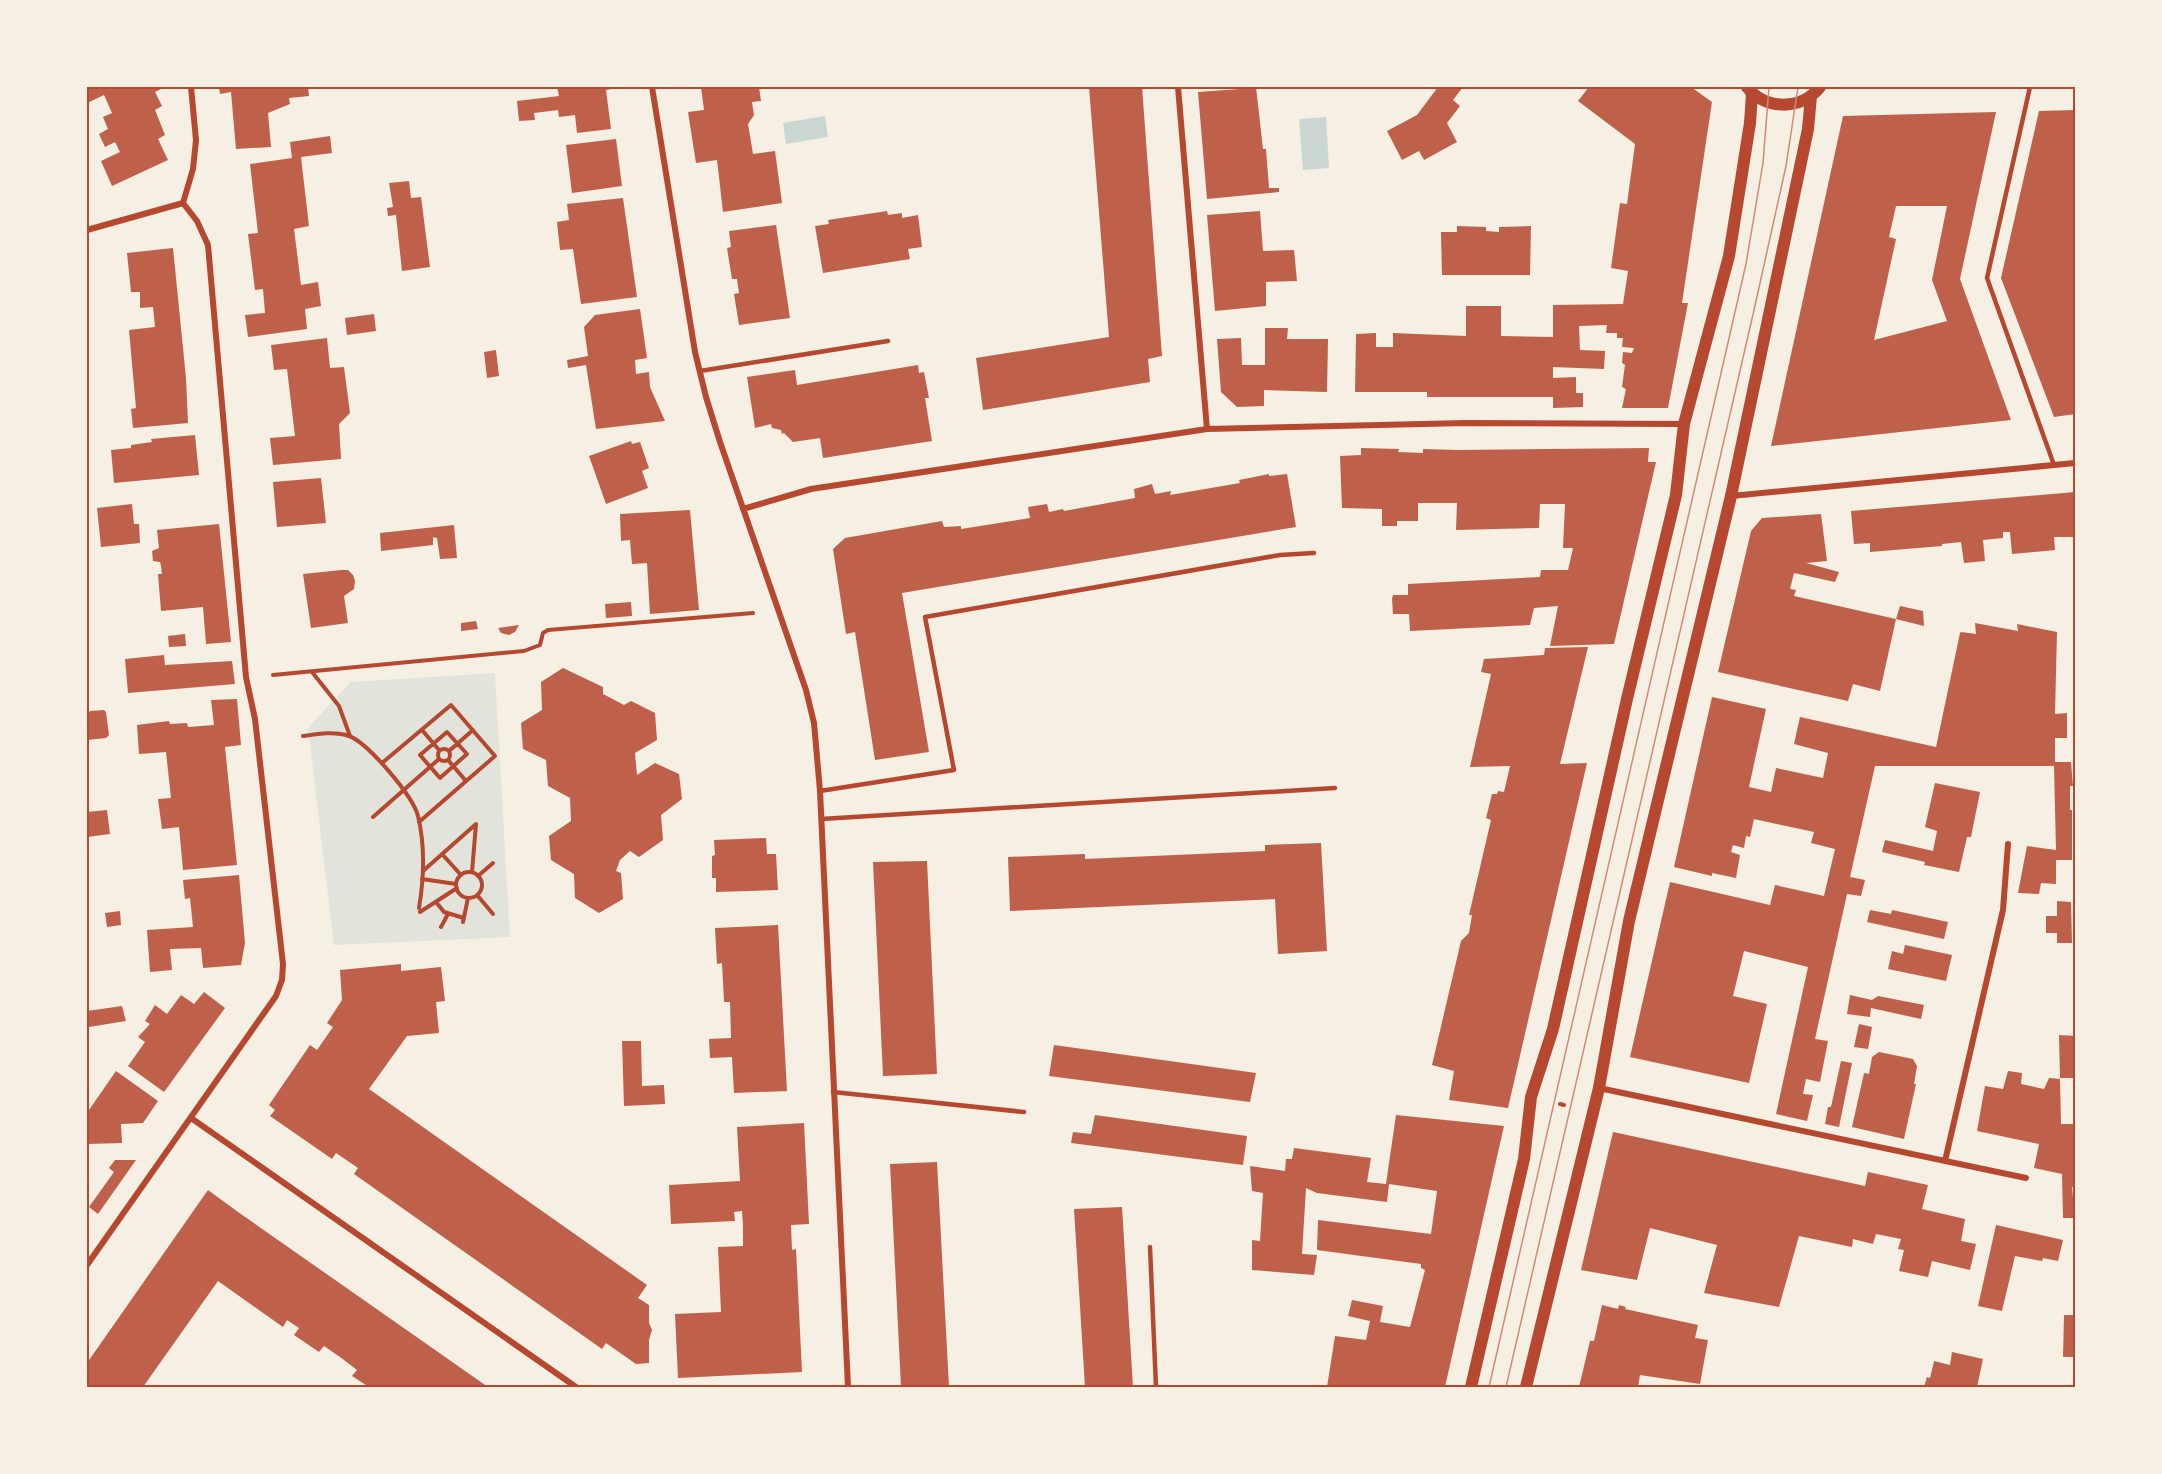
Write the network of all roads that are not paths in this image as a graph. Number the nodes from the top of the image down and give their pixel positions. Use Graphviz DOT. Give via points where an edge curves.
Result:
graph roads {
  1 [pos="191,87"];
  2 [pos="652,87"];
  3 [pos="1178,87"];
  4 [pos="1820,87"];
  5 [pos="2031,87"];
  6 [pos="1749,90"];
  7 [pos="1810,96"];
  8 [pos="183,203"];
  9 [pos="87,230"];
  10 [pos="888,341"];
  11 [pos="700,371"];
  12 [pos="1684,424"];
  13 [pos="1207,429"];
  14 [pos="2075,463"];
  15 [pos="2054,465"];
  16 [pos="1731,496"];
  17 [pos="743,509"];
  18 [pos="1314,553"];
  19 [pos="1335,788"];
  20 [pos="820,791"];
  21 [pos="821,819"];
  22 [pos="2008,844"];
  23 [pos="1599,1088"];
  24 [pos="833,1092"];
  25 [pos="1024,1112"];
  26 [pos="191,1118"];
  27 [pos="1946,1161"];
  28 [pos="2026,1178"];
  29 [pos="1150,1247"];
  30 [pos="87,1265"];
  31 [pos="576,1387"];
  32 [pos="848,1387"];
  33 [pos="1156,1387"];
  34 [pos="1471,1387"];
  35 [pos="1526,1387"];
  1 -- 8 [label="street" via="196,140"];
  2 -- 11 [label="street"];
  3 -- 13 [label="street"];
  4 -- 7 [label="main road"];
  5 -- 15 [label="lane" via="1987,278"];
  6 -- 7 [label="main road" via="1768,103 1787,105"];
  6 -- 12 [label="main road" via="1750,123 1729,256"];
  7 -- 16 [label="main road" via="1808,129"];
  8 -- 9 [label="street"];
  8 -- 26 [label="street" via="208,245 246,677 255,719 283,963 276,996"];
  10 -- 11 [label="lane"];
  11 -- 17 [label="street"];
  12 -- 13 [label="street" via="1466,423"];
  12 -- 34 [label="main road" via="1676,495 1553,1029 1531,1097 1524,1159"];
  13 -- 17 [label="street" via="811,489"];
  14 -- 15 [label="street"];
  15 -- 16 [label="street"];
  16 -- 23 [label="main road" via="1629,921"];
  17 -- 20 [label="street" via="806,690 814,723"];
  18 -- 20 [label="lane" via="1280,555 925,617 954,770"];
  19 -- 21 [label="lane"];
  20 -- 21 [label="street"];
  21 -- 24 [label="street"];
  22 -- 27 [label="street" via="2003,910"];
  23 -- 27 [label="street"];
  23 -- 35 [label="main road"];
  24 -- 25 [label="lane"];
  24 -- 32 [label="street"];
  26 -- 30 [label="street"];
  26 -- 31 [label="street"];
  27 -- 28 [label="street"];
  29 -- 33 [label="lane"];
}
